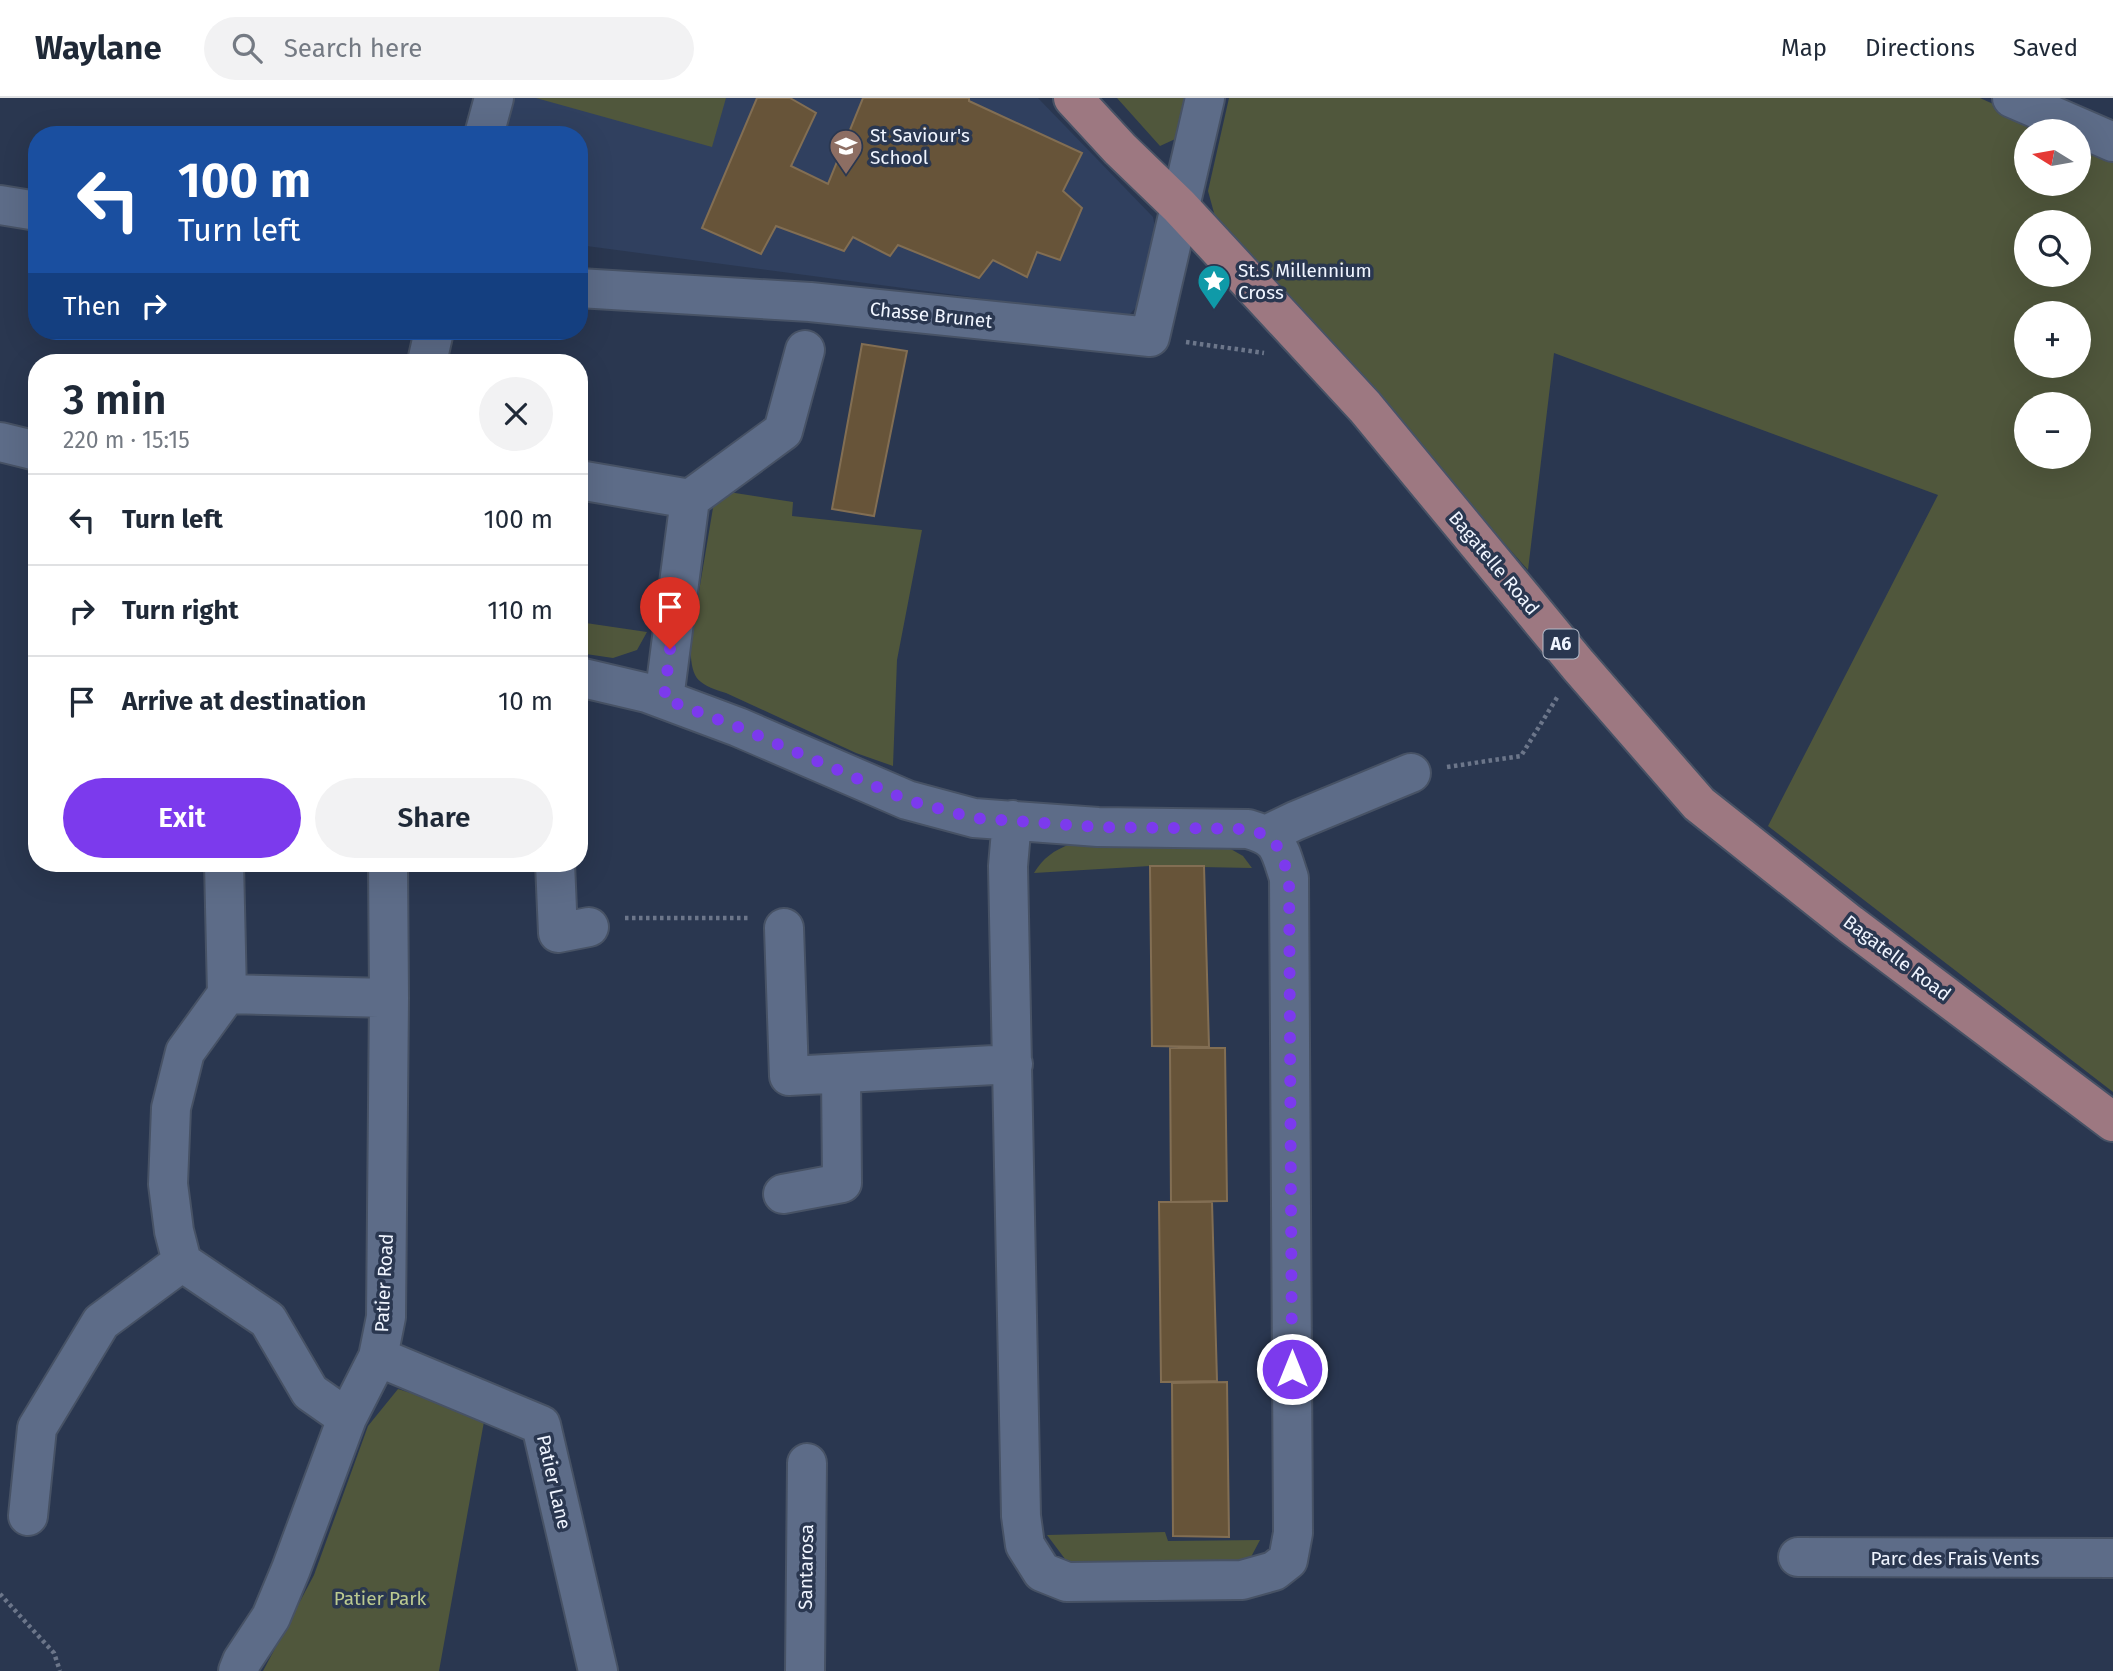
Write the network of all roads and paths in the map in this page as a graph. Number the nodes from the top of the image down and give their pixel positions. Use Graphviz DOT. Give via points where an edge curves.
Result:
graph roads {
  1 [pos="494,98"];
  2 [pos="1073,98"];
  3 [pos="1205,98"];
  4 [pos="2026,101"];
  5 [pos="486,126"];
  6 [pos="2113,142"];
  7 [pos="0,205"];
  8 [pos="1179,206"];
  9 [pos="28,210"];
  10 [pos="588,289"];
  11 [pos="1150,337"];
  12 [pos="1307,344"];
  13 [pos="805,350"];
  14 [pos="0,442"];
  15 [pos="28,449"];
  16 [pos="588,482"];
  17 [pos="690,499"];
  18 [pos="1578,665"];
  19 [pos="588,679"];
  20 [pos="664,699"];
  21 [pos="1411,773"];
  22 [pos="1012,820"];
  23 [pos="1268,834"];
  24 [pos="224,872"];
  25 [pos="388,872"];
  26 [pos="555,872"];
  27 [pos="589,927"];
  28 [pos="783,928"];
  29 [pos="227,994"];
  30 [pos="389,998"];
  31 [pos="1013,1064"];
  32 [pos="841,1074"];
  33 [pos="2113,1122"];
  34 [pos="783,1194"];
  35 [pos="182,1262"];
  36 [pos="378,1357"];
  37 [pos="347,1418"];
  38 [pos="807,1462"];
  39 [pos="27,1516"];
  40 [pos="1798,1557"];
  41 [pos="2113,1558"];
  42 [pos="0,1594"];
  43 [pos="60,1671"];
  44 [pos="238,1671"];
  45 [pos="598,1671"];
  46 [pos="805,1671"];
  1 -- 5 [label="street"];
  2 -- 8 [label="main road, Bagatelle Road / A6"];
  3 -- 8 [label="street"];
  4 -- 6 [label="street"];
  7 -- 9 [label="street"];
  8 -- 11 [label="street"];
  8 -- 12 [label="main road, Bagatelle Road / A6"];
  10 -- 11 [label="street, Chasse Brunet" via="810,302"];
  11 -- 12 [label="path" via="1282,356"];
  12 -- 18 [label="main road, Bagatelle Road / A6" via="1365,407"];
  13 -- 17 [label="street" via="783,430"];
  14 -- 15 [label="street"];
  16 -- 17 [label="street"];
  17 -- 20 [label="street"];
  18 -- 21 [label="path" via="1521,756"];
  18 -- 33 [label="main road, Bagatelle Road / A6" via="1699,804"];
  19 -- 20 [label="street"];
  20 -- 22 [label="street" via="907,800 974,818"];
  21 -- 23 [label="street"];
  22 -- 23 [label="street" via="1098,827 1248,829"];
  22 -- 31 [label="street" via="1008,866"];
  23 -- 31 [label="street" via="1279,848 1289,878 1293,1533 1287,1560 1274,1572 1242,1580 1067,1583 1042,1572 1025,1545"];
  24 -- 29 [label="street"];
  25 -- 30 [label="street, Patier Road"];
  26 -- 27 [label="street" via="558,933"];
  27 -- 28 [label="path" via="607,918 756,918"];
  28 -- 32 [label="street" via="789,1076"];
  29 -- 30 [label="street"];
  29 -- 35 [label="street" via="185,1052 171,1108 168,1184"];
  30 -- 36 [label="street, Patier Road" via="386,1317"];
  31 -- 32 [label="street"];
  32 -- 34 [label="street" via="842,1183"];
  35 -- 37 [label="street" via="268,1320 310,1392"];
  35 -- 39 [label="street" via="101,1322 37,1428"];
  36 -- 37 [label="street, Patier Road"];
  36 -- 45 [label="street, Patier Lane" via="541,1425"];
  37 -- 44 [label="street, Patier Road" via="271,1617"];
  38 -- 46 [label="street, Santarosa"];
  40 -- 41 [label="street, Parc des Frais Vents"];
  42 -- 43 [label="path" via="54,1653"];
}
